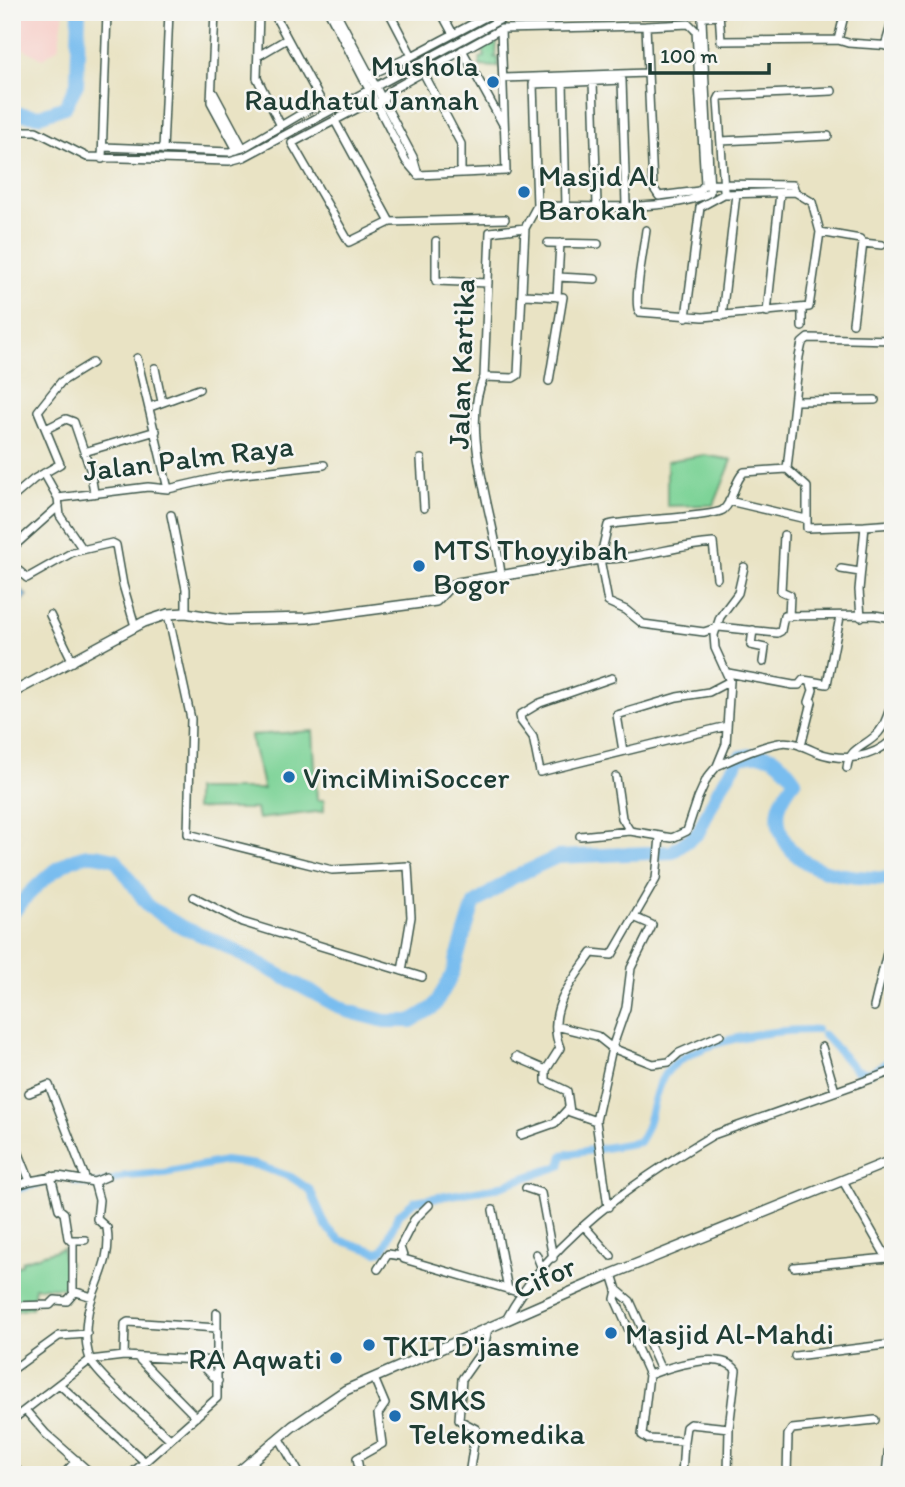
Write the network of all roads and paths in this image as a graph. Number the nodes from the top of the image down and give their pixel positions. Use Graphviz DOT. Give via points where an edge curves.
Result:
graph roads {
  1 [pos="107,12"];
  2 [pos="169,12"];
  3 [pos="215,12"];
  4 [pos="259,12"];
  5 [pos="273,12"];
  6 [pos="329,12"];
  7 [pos="336,12"];
  8 [pos="389,12"];
  9 [pos="442,12"];
  10 [pos="495,12"];
  11 [pos="845,12"];
  12 [pos="694,13"];
  13 [pos="544,14"];
  14 [pos="719,14"];
  15 [pos="706,16"];
  16 [pos="893,19"];
  17 [pos="646,26"];
  18 [pos="501,29"];
  19 [pos="453,34"];
  20 [pos="287,39"];
  21 [pos="838,40"];
  22 [pos="889,46"];
  23 [pos="462,50"];
  24 [pos="258,56"];
  25 [pos="412,57"];
  26 [pos="423,72"];
  27 [pos="648,73"];
  28 [pos="367,76"];
  29 [pos="504,78"];
  30 [pos="593,81"];
  31 [pos="563,82"];
  32 [pos="373,88"];
  33 [pos="832,91"];
  34 [pos="380,102"];
  35 [pos="335,121"];
  36 [pos="281,126"];
  37 [pos="505,128"];
  38 [pos="12,131"];
  39 [pos="828,136"];
  40 [pos="721,141"];
  41 [pos="103,147"];
  42 [pos="240,149"];
  43 [pos="163,150"];
  44 [pos="102,159"];
  45 [pos="461,173"];
  46 [pos="710,188"];
  47 [pos="722,192"];
  48 [pos="795,192"];
  49 [pos="780,193"];
  50 [pos="736,194"];
  51 [pos="566,205"];
  52 [pos="597,205"];
  53 [pos="626,205"];
  54 [pos="537,206"];
  55 [pos="505,219"];
  56 [pos="390,222"];
  57 [pos="525,228"];
  58 [pos="646,230"];
  59 [pos="820,232"];
  60 [pos="436,241"];
  61 [pos="862,241"];
  62 [pos="548,243"];
  63 [pos="561,243"];
  64 [pos="598,244"];
  65 [pos="882,246"];
  66 [pos="558,277"];
  67 [pos="595,279"];
  68 [pos="488,284"];
  69 [pos="524,295"];
  70 [pos="557,297"];
  71 [pos="802,309"];
  72 [pos="767,312"];
  73 [pos="722,316"];
  74 [pos="686,317"];
  75 [pos="853,323"];
  76 [pos="802,327"];
  77 [pos="893,340"];
  78 [pos="136,358"];
  79 [pos="92,363"];
  80 [pos="155,368"];
  81 [pos="484,377"];
  82 [pos="549,381"];
  83 [pos="199,388"];
  84 [pos="875,400"];
  85 [pos="796,401"];
  86 [pos="162,402"];
  87 [pos="150,407"];
  88 [pos="46,429"];
  89 [pos="156,431"];
  90 [pos="84,452"];
  91 [pos="421,459"];
  92 [pos="324,465"];
  93 [pos="787,470"];
  94 [pos="44,473"];
  95 [pos="168,489"];
  96 [pos="94,492"];
  97 [pos="12,498"];
  98 [pos="729,500"];
  99 [pos="59,502"];
  100 [pos="424,508"];
  101 [pos="171,515"];
  102 [pos="806,519"];
  103 [pos="893,524"];
  104 [pos="865,526"];
  105 [pos="784,535"];
  106 [pos="12,548"];
  107 [pos="82,548"];
  108 [pos="600,559"];
  109 [pos="12,565"];
  110 [pos="744,567"];
  111 [pos="841,569"];
  112 [pos="860,572"];
  113 [pos="501,574"];
  114 [pos="717,578"];
  115 [pos="186,613"];
  116 [pos="168,614"];
  117 [pos="50,615"];
  118 [pos="789,617"];
  119 [pos="840,617"];
  120 [pos="861,617"];
  121 [pos="893,618"];
  122 [pos="135,626"];
  123 [pos="716,629"];
  124 [pos="753,630"];
  125 [pos="73,662"];
  126 [pos="763,662"];
  127 [pos="729,677"];
  128 [pos="612,678"];
  129 [pos="810,681"];
  130 [pos="12,693"];
  131 [pos="893,700"];
  132 [pos="727,726"];
  133 [pos="893,739"];
  134 [pos="801,746"];
  135 [pos="623,751"];
  136 [pos="848,756"];
  137 [pos="717,766"];
  138 [pos="847,768"];
  139 [pos="616,777"];
  140 [pos="630,831"];
  141 [pos="580,836"];
  142 [pos="660,837"];
  143 [pos="194,897"];
  144 [pos="636,918"];
  145 [pos="893,928"];
  146 [pos="888,966"];
  147 [pos="402,971"];
  148 [pos="422,976"];
  149 [pos="874,1007"];
  150 [pos="556,1026"];
  151 [pos="720,1035"];
  152 [pos="822,1047"];
  153 [pos="612,1048"];
  154 [pos="516,1056"];
  155 [pos="546,1070"];
  156 [pos="893,1071"];
  157 [pos="835,1091"];
  158 [pos="29,1093"];
  159 [pos="568,1110"];
  160 [pos="596,1121"];
  161 [pos="521,1135"];
  162 [pos="12,1136"];
  163 [pos="16,1155"];
  164 [pos="893,1160"];
  165 [pos="106,1177"];
  166 [pos="51,1179"];
  167 [pos="30,1181"];
  168 [pos="90,1181"];
  169 [pos="843,1181"];
  170 [pos="12,1187"];
  171 [pos="526,1188"];
  172 [pos="429,1205"];
  173 [pos="608,1207"];
  174 [pos="493,1210"];
  175 [pos="585,1227"];
  176 [pos="72,1240"];
  177 [pos="85,1240"];
  178 [pos="536,1254"];
  179 [pos="401,1256"];
  180 [pos="611,1256"];
  181 [pos="890,1257"];
  182 [pos="553,1258"];
  183 [pos="794,1267"];
  184 [pos="377,1269"];
  185 [pos="542,1269"];
  186 [pos="612,1274"];
  187 [pos="508,1290"];
  188 [pos="617,1290"];
  189 [pos="893,1291"];
  190 [pos="74,1293"];
  191 [pos="521,1293"];
  192 [pos="92,1297"];
  193 [pos="12,1306"];
  194 [pos="217,1313"];
  195 [pos="506,1321"];
  196 [pos="217,1328"];
  197 [pos="488,1328"];
  198 [pos="87,1334"];
  199 [pos="893,1344"];
  200 [pos="124,1356"];
  201 [pos="795,1356"];
  202 [pos="137,1357"];
  203 [pos="90,1360"];
  204 [pos="197,1360"];
  205 [pos="217,1361"];
  206 [pos="12,1370"];
  207 [pos="661,1370"];
  208 [pos="649,1375"];
  209 [pos="374,1378"];
  210 [pos="218,1381"];
  211 [pos="60,1385"];
  212 [pos="893,1405"];
  213 [pos="26,1411"];
  214 [pos="196,1416"];
  215 [pos="12,1420"];
  216 [pos="875,1420"];
  217 [pos="729,1428"];
  218 [pos="279,1437"];
  219 [pos="170,1439"];
  220 [pos="684,1441"];
  221 [pos="252,1459"];
  222 [pos="74,1460"];
  223 [pos="145,1462"];
  224 [pos="12,1465"];
  225 [pos="299,1474"];
  226 [pos="22,1475"];
  227 [pos="63,1475"];
  228 [pos="84,1475"];
  229 [pos="93,1475"];
  230 [pos="130,1475"];
  231 [pos="235,1475"];
  232 [pos="260,1475"];
  233 [pos="360,1475"];
  234 [pos="468,1475"];
  235 [pos="682,1475"];
  236 [pos="728,1475"];
  237 [pos="787,1475"];
  238 [pos="886,1475"];
  1 -- 41 [label="street"];
  2 -- 43 [label="street"];
  3 -- 42 [label="street" via="211,102"];
  4 -- 24 [label="street"];
  5 -- 20 [label="street"];
  6 -- 28 [label="street"];
  7 -- 28 [label="street"];
  8 -- 25 [label="street"];
  9 -- 19 [label="street"];
  10 -- 19 [label="street"];
  11 -- 21 [label="street"];
  12 -- 13 [label="street"];
  12 -- 15 [label="street"];
  13 -- 32 [label="street" via="505,17"];
  14 -- 15 [label="street"];
  14 -- 21 [label="street" via="721,41"];
  15 -- 46 [label="street"];
  16 -- 22 [label="street"];
  17 -- 18 [label="street"];
  17 -- 27 [label="street"];
  17 -- 27 [label="street" via="689,24 696,31 705,184 699,191 655,192"];
  18 -- 23 [label="street"];
  18 -- 29 [label="street"];
  19 -- 25 [label="street"];
  20 -- 24 [label="street"];
  20 -- 36 [label="street" via="320,99"];
  21 -- 22 [label="street"];
  23 -- 26 [label="street"];
  23 -- 37 [label="street"];
  24 -- 36 [label="street" via="257,78"];
  25 -- 28 [label="street"];
  26 -- 34 [label="street" via="391,90"];
  26 -- 45 [label="street" via="461,144"];
  27 -- 29 [label="street"];
  28 -- 32 [label="street"];
  29 -- 37 [label="street"];
  30 -- 31 [label="street"];
  30 -- 52 [label="street"];
  30 -- 53 [label="street" via="622,80"];
  31 -- 51 [label="street"];
  31 -- 54 [label="street" via="533,83"];
  32 -- 34 [label="street"];
  32 -- 44 [label="street" via="229,161"];
  33 -- 40 [label="street" via="720,96"];
  34 -- 35 [label="street"];
  34 -- 45 [label="street" via="413,157 418,175"];
  35 -- 56 [label="street"];
  35 -- 56 [label="street" via="292,143 349,242"];
  36 -- 42 [label="street"];
  37 -- 45 [label="street" via="504,172"];
  38 -- 44 [label="street" via="36,131 75,153"];
  39 -- 40 [label="street"];
  40 -- 47 [label="street"];
  41 -- 43 [label="street"];
  41 -- 44 [label="street"];
  42 -- 43 [label="street" via="223,153"];
  46 -- 47 [label="street"];
  46 -- 47 [label="street"];
  46 -- 53 [label="street" via="701,197"];
  47 -- 48 [label="street" via="793,185"];
  47 -- 50 [label="street"];
  47 -- 74 [label="street" via="698,209"];
  48 -- 49 [label="street"];
  48 -- 59 [label="street" via="812,202"];
  49 -- 50 [label="street"];
  49 -- 72 [label="street"];
  50 -- 73 [label="street"];
  51 -- 52 [label="street"];
  51 -- 54 [label="street"];
  52 -- 53 [label="street"];
  54 -- 57 [label="street"];
  55 -- 56 [label="street"];
  57 -- 68 [label="street, Jalan Kartika" via="490,232"];
  57 -- 69 [label="street"];
  58 -- 74 [label="street" via="636,307 645,313"];
  59 -- 61 [label="street"];
  59 -- 71 [label="street" via="811,304"];
  60 -- 68 [label="street" via="436,281"];
  61 -- 65 [label="street"];
  61 -- 75 [label="street"];
  62 -- 63 [label="street"];
  63 -- 64 [label="street"];
  63 -- 66 [label="street"];
  66 -- 67 [label="street"];
  66 -- 70 [label="street"];
  68 -- 81 [label="street, Jalan Kartika"];
  69 -- 70 [label="street"];
  69 -- 81 [label="street" via="518,375"];
  70 -- 82 [label="street" via="562,297"];
  71 -- 72 [label="street"];
  71 -- 76 [label="street"];
  72 -- 73 [label="street"];
  73 -- 74 [label="street"];
  77 -- 85 [label="street" via="808,338 799,356"];
  78 -- 87 [label="street"];
  79 -- 88 [label="street" via="61,382 40,408"];
  80 -- 86 [label="street"];
  81 -- 113 [label="street, Jalan Kartika" via="477,397 475,451 494,523"];
  83 -- 86 [label="street"];
  84 -- 85 [label="street"];
  85 -- 93 [label="street"];
  86 -- 87 [label="street"];
  87 -- 89 [label="street"];
  88 -- 90 [label="street" via="70,419"];
  88 -- 94 [label="street" via="61,461"];
  89 -- 90 [label="street"];
  89 -- 95 [label="street"];
  90 -- 96 [label="street"];
  91 -- 100 [label="street"];
  92 -- 95 [label="street, Jalan Palm Raya" via="225,476"];
  93 -- 98 [label="street" via="744,471"];
  93 -- 102 [label="street" via="807,487"];
  94 -- 97 [label="street"];
  94 -- 99 [label="street, Jalan Palm Raya"];
  95 -- 96 [label="street, Jalan Palm Raya" via="148,486"];
  96 -- 99 [label="street, Jalan Palm Raya"];
  98 -- 102 [label="street"];
  98 -- 108 [label="street" via="714,515 608,526"];
  99 -- 106 [label="street, Jalan Palm Raya"];
  99 -- 107 [label="street, Jalan Palm Raya" via="60,516"];
  101 -- 115 [label="street" via="186,589"];
  102 -- 104 [label="street" via="811,530"];
  103 -- 104 [label="street"];
  104 -- 112 [label="street"];
  105 -- 118 [label="street" via="781,590 790,595"];
  107 -- 109 [label="street" via="27,578"];
  107 -- 122 [label="street" via="116,545"];
  108 -- 113 [label="street"];
  108 -- 114 [label="street" via="654,555 713,543"];
  108 -- 123 [label="street" via="608,602 643,624 704,632"];
  110 -- 123 [label="street" via="738,593"];
  111 -- 112 [label="street"];
  112 -- 120 [label="street"];
  113 -- 115 [label="street" via="450,586 436,601 372,611 267,621 217,620"];
  115 -- 116 [label="street"];
  116 -- 122 [label="street"];
  116 -- 147 [label="street" via="191,719 188,834 332,870 408,866 411,917"];
  117 -- 125 [label="street"];
  118 -- 119 [label="street"];
  118 -- 124 [label="street" via="784,616 778,633"];
  119 -- 120 [label="street"];
  119 -- 129 [label="street" via="827,684"];
  120 -- 121 [label="street"];
  122 -- 125 [label="street"];
  123 -- 124 [label="street"];
  123 -- 127 [label="street" via="715,648"];
  124 -- 126 [label="street" via="751,645 765,648"];
  125 -- 130 [label="street"];
  127 -- 129 [label="street" via="793,685"];
  127 -- 132 [label="street"];
  127 -- 135 [label="street" via="709,692 617,715"];
  128 -- 135 [label="street" via="540,702 520,715 520,721 533,737 540,772"];
  129 -- 134 [label="street" via="811,709"];
  131 -- 136 [label="street" via="879,732"];
  132 -- 135 [label="street"];
  132 -- 137 [label="street"];
  133 -- 136 [label="street" via="861,758"];
  134 -- 136 [label="street"];
  134 -- 137 [label="street" via="778,743"];
  136 -- 138 [label="street"];
  137 -- 142 [label="street" via="707,778 687,831 672,838"];
  139 -- 140 [label="street" via="622,818"];
  140 -- 141 [label="street"];
  140 -- 142 [label="street"];
  142 -- 144 [label="street" via="656,879"];
  143 -- 147 [label="street" via="242,922"];
  144 -- 150 [label="street" via="614,953 594,951 567,986"];
  144 -- 153 [label="street" via="652,925 631,968 626,1008"];
  145 -- 146 [label="street"];
  146 -- 149 [label="street"];
  147 -- 148 [label="street"];
  150 -- 153 [label="street" via="597,1036"];
  150 -- 155 [label="street" via="559,1050"];
  151 -- 153 [label="street" via="663,1064"];
  152 -- 157 [label="street"];
  153 -- 160 [label="street"];
  154 -- 155 [label="street"];
  155 -- 159 [label="street" via="546,1081 568,1093"];
  156 -- 157 [label="street"];
  157 -- 173 [label="street" via="685,1149"];
  158 -- 168 [label="street" via="49,1085"];
  159 -- 160 [label="street"];
  159 -- 161 [label="street" via="555,1123"];
  160 -- 173 [label="street"];
  162 -- 163 [label="street"];
  163 -- 167 [label="street"];
  164 -- 169 [label="street, Cifor"];
  165 -- 168 [label="street"];
  166 -- 167 [label="street"];
  166 -- 168 [label="street"];
  166 -- 176 [label="street"];
  167 -- 170 [label="street"];
  168 -- 192 [label="street" via="99,1200 97,1219 107,1228 108,1237 106,1263"];
  169 -- 181 [label="street"];
  169 -- 186 [label="street, Cifor"];
  171 -- 182 [label="street" via="541,1193"];
  172 -- 179 [label="street" via="414,1220 400,1247"];
  173 -- 175 [label="street"];
  174 -- 187 [label="street"];
  175 -- 180 [label="street"];
  175 -- 182 [label="street"];
  176 -- 177 [label="street"];
  176 -- 190 [label="street"];
  178 -- 185 [label="street"];
  179 -- 184 [label="street" via="388,1254"];
  179 -- 187 [label="street"];
  181 -- 183 [label="street"];
  181 -- 189 [label="street"];
  182 -- 185 [label="street"];
  185 -- 191 [label="street"];
  186 -- 188 [label="street"];
  186 -- 195 [label="street, Cifor"];
  187 -- 191 [label="street"];
  188 -- 207 [label="street" via="630,1301"];
  188 -- 208 [label="street" via="615,1299"];
  190 -- 192 [label="street"];
  190 -- 193 [label="street" via="67,1301 55,1300 50,1305"];
  191 -- 195 [label="street"];
  192 -- 198 [label="street"];
  194 -- 196 [label="street"];
  195 -- 197 [label="street, Cifor"];
  196 -- 200 [label="street" via="128,1322 124,1324"];
  196 -- 205 [label="street"];
  197 -- 209 [label="street, Cifor"];
  197 -- 234 [label="street" via="484,1348 461,1385 459,1420 476,1429"];
  198 -- 203 [label="street"];
  198 -- 206 [label="street" via="60,1336"];
  199 -- 201 [label="street"];
  200 -- 202 [label="street"];
  200 -- 203 [label="street"];
  202 -- 204 [label="street"];
  202 -- 214 [label="street"];
  203 -- 211 [label="street"];
  203 -- 219 [label="street"];
  204 -- 205 [label="street"];
  204 -- 210 [label="street"];
  205 -- 210 [label="street"];
  207 -- 208 [label="street"];
  207 -- 217 [label="street" via="702,1360 733,1366"];
  208 -- 220 [label="street" via="642,1435"];
  209 -- 218 [label="street, Cifor" via="346,1390"];
  209 -- 233 [label="street" via="385,1404 378,1414 382,1444 357,1458"];
  210 -- 214 [label="street" via="217,1398"];
  211 -- 213 [label="street"];
  211 -- 223 [label="street"];
  212 -- 238 [label="street"];
  213 -- 215 [label="street"];
  213 -- 222 [label="street"];
  214 -- 219 [label="street"];
  216 -- 237 [label="street" via="792,1429"];
  217 -- 220 [label="street" via="690,1424"];
  217 -- 236 [label="street"];
  218 -- 221 [label="street, Cifor"];
  218 -- 225 [label="street"];
  219 -- 223 [label="street"];
  220 -- 235 [label="street"];
  221 -- 231 [label="street, Cifor"];
  221 -- 232 [label="street"];
  222 -- 227 [label="street"];
  222 -- 228 [label="street"];
  222 -- 229 [label="street"];
  223 -- 230 [label="street"];
  224 -- 226 [label="street"];
}
